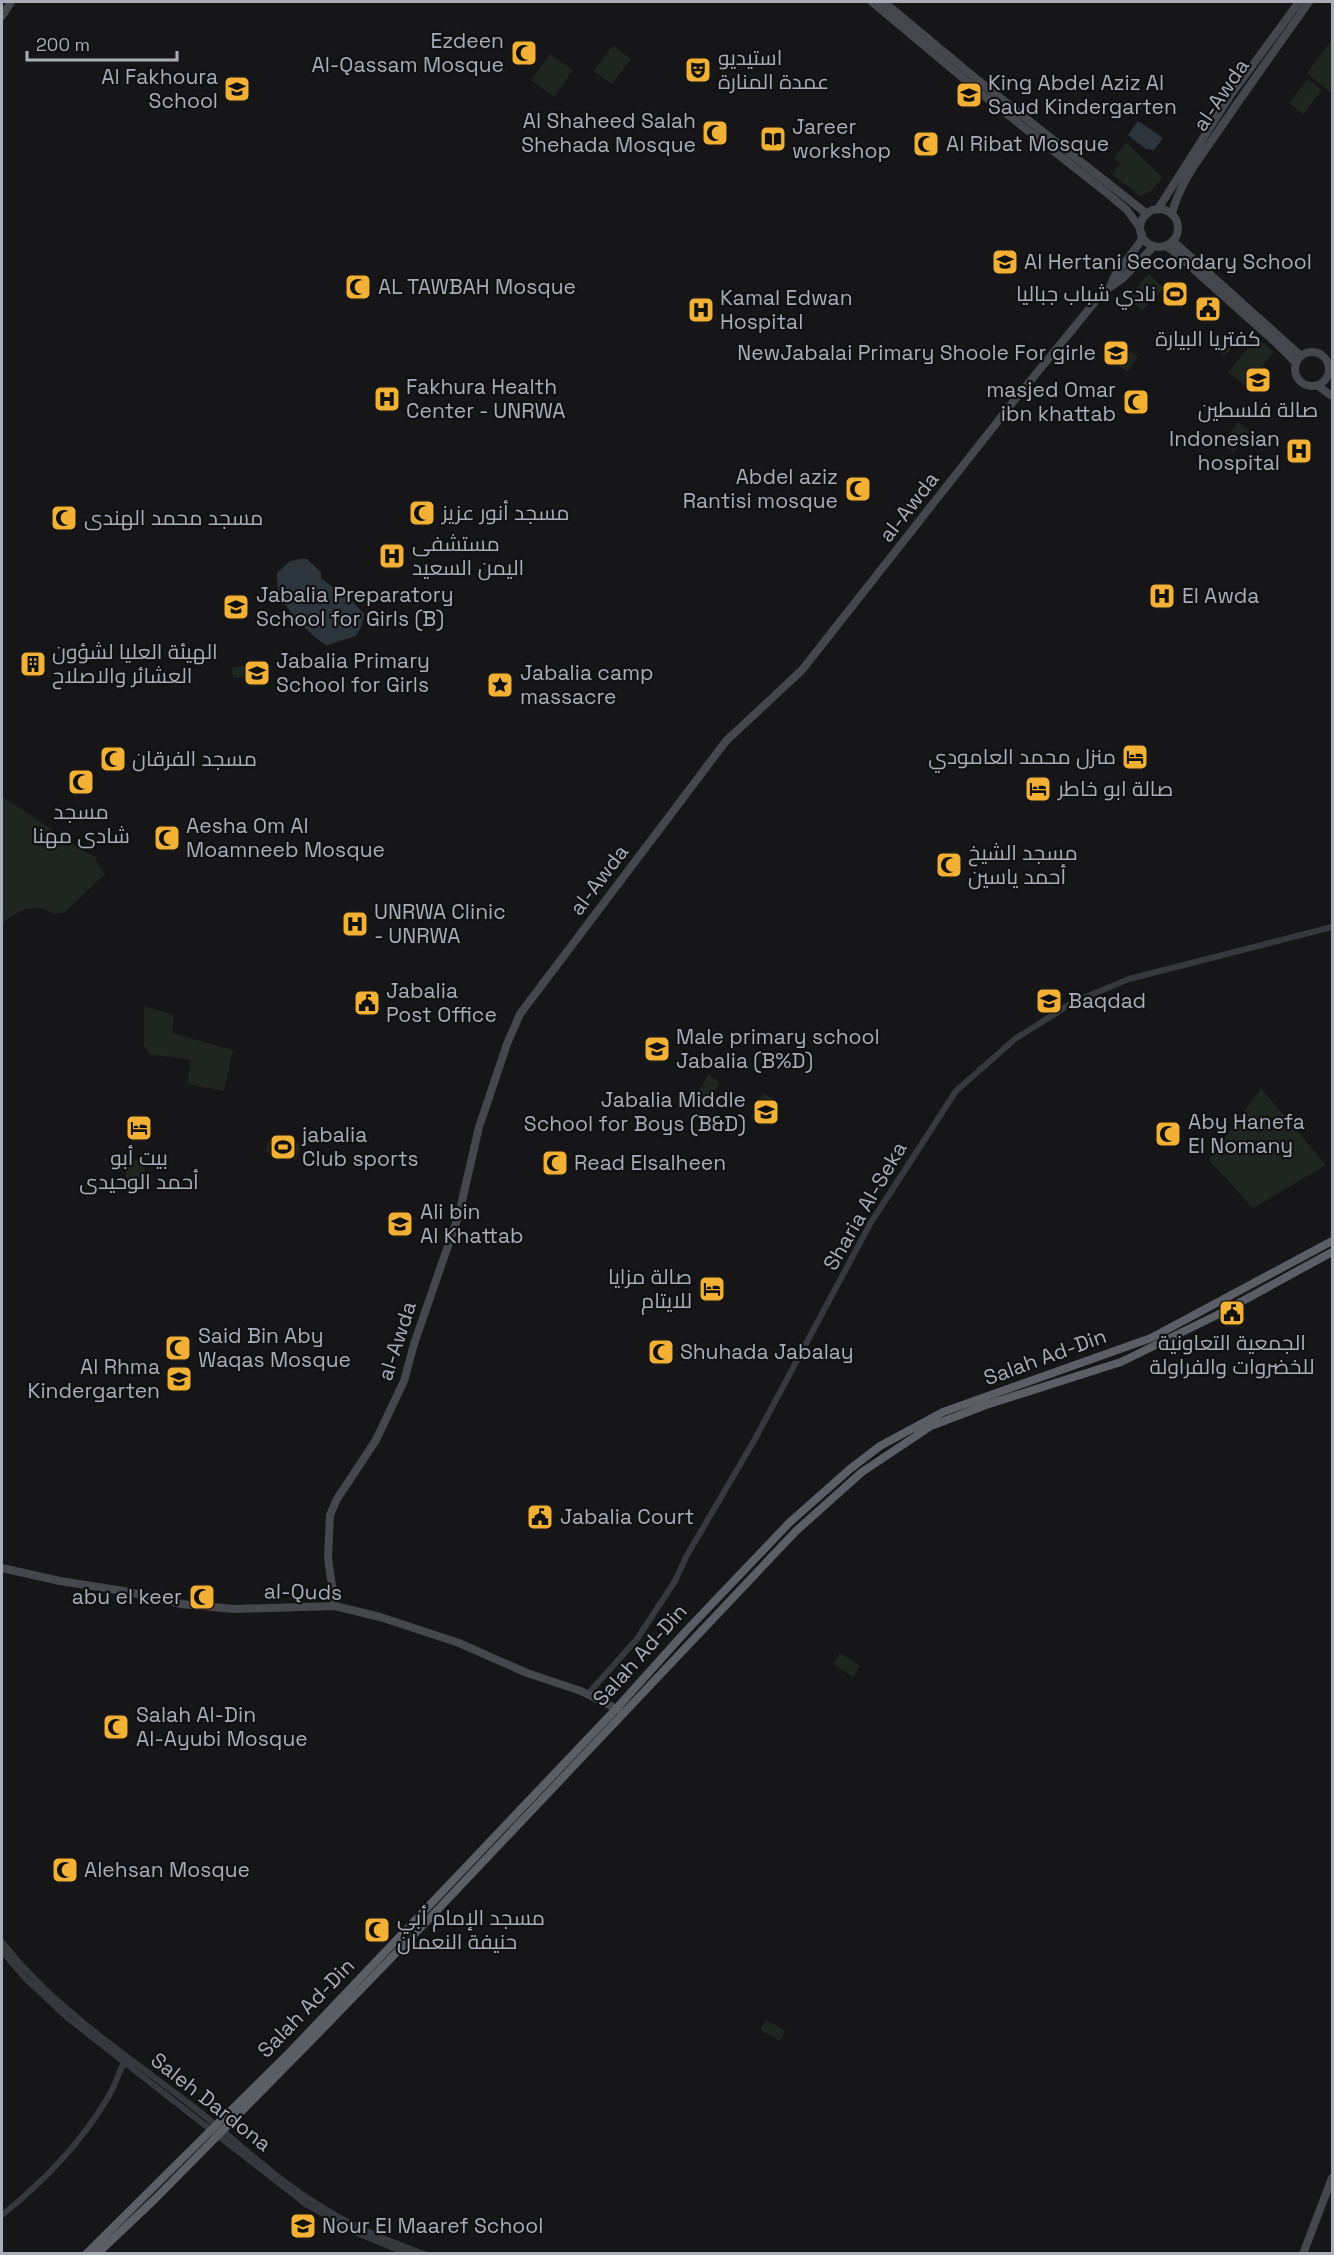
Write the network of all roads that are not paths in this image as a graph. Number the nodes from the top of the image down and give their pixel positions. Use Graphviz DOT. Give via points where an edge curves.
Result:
graph roads {
  1 [pos="11,2"];
  2 [pos="872,2"];
  3 [pos="884,2"];
  4 [pos="1299,2"];
  5 [pos="1309,2"];
  6 [pos="2,16"];
  7 [pos="1158,209"];
  8 [pos="1147,214"];
  9 [pos="1172,214"];
  10 [pos="1141,231"];
  11 [pos="1173,241"];
  12 [pos="1154,246"];
  13 [pos="1165,246"];
  14 [pos="1111,285"];
  15 [pos="1299,359"];
  16 [pos="1331,375"];
  17 [pos="1318,386"];
  18 [pos="1332,396"];
  19 [pos="1332,927"];
  20 [pos="1332,1241"];
  21 [pos="1332,1252"];
  22 [pos="2,1568"];
  23 [pos="335,1606"];
  24 [pos="587,1695"];
  25 [pos="620,1711"];
  26 [pos="2,1942"];
  27 [pos="2,1951"];
  28 [pos="125,2061"];
  29 [pos="217,2131"];
  30 [pos="1332,2178"];
  31 [pos="2,2215"];
  32 [pos="86,2253"];
  33 [pos="97,2253"];
  34 [pos="408,2253"];
  35 [pos="424,2253"];
  36 [pos="1303,2253"];
  1 -- 6 [label="main road"];
  2 -- 10 [label="main road" via="1127,210"];
  3 -- 8 [label="main road"];
  4 -- 7 [label="main road, al-Awda" via="1230,96"];
  5 -- 9 [label="main road, al-Awda" via="1193,169"];
  7 -- 8 [label="main road"];
  7 -- 9 [label="main road"];
  8 -- 10 [label="main road"];
  9 -- 11 [label="main road" via="1178,227"];
  10 -- 12 [label="main road"];
  10 -- 14 [label="main road, al-Awda" via="1141,242"];
  11 -- 13 [label="main road"];
  11 -- 15 [label="main road"];
  12 -- 13 [label="main road"];
  12 -- 14 [label="main road, al-Awda"];
  13 -- 15 [label="main road"];
  14 -- 23 [label="main road, al-Awda" via="1013,402 802,670 726,741 520,1014 479,1127 459,1214 404,1381 376,1440 330,1515 328,1558"];
  15 -- 16 [label="main road" via="1309,352 1320,353 1328,362"];
  15 -- 17 [label="main road" via="1295,373 1300,382"];
  16 -- 17 [label="main road"];
  17 -- 18 [label="main road"];
  19 -- 24 [label="street, Sharia Al-Seka" via="1129,979 1088,996 1015,1039 956,1091 870,1224 675,1581 637,1639"];
  20 -- 25 [label="highway, Salah Ad-Din" via="1151,1338 943,1412 880,1446 790,1522 687,1630"];
  21 -- 25 [label="highway, Salah Ad-Din" via="1227,1310 1120,1362 928,1428 862,1472 796,1531"];
  22 -- 23 [label="main road, al-Quds" via="181,1604 234,1610"];
  23 -- 24 [label="main road, al-Quds" via="436,1635"];
  24 -- 25 [label="main road, al-Quds"];
  25 -- 29 [label="highway, Salah Ad-Din" via="428,1921"];
  26 -- 28 [label="street, Saleh Dardona" via="40,1986"];
  27 -- 28 [label="street, Saleh Dardona" via="48,2000"];
  28 -- 29 [label="street, Saleh Dardona" via="187,2102"];
  28 -- 31 [label="street" via="108,2098 86,2128 43,2181"];
  29 -- 32 [label="highway, Salah Ad-Din"];
  29 -- 33 [label="highway, Salah Ad-Din"];
  29 -- 34 [label="street, Saleh Dardona" via="307,2205 357,2233"];
  29 -- 35 [label="street, Saleh Dardona" via="315,2203 376,2236"];
  30 -- 36 [label="main road"];
}
